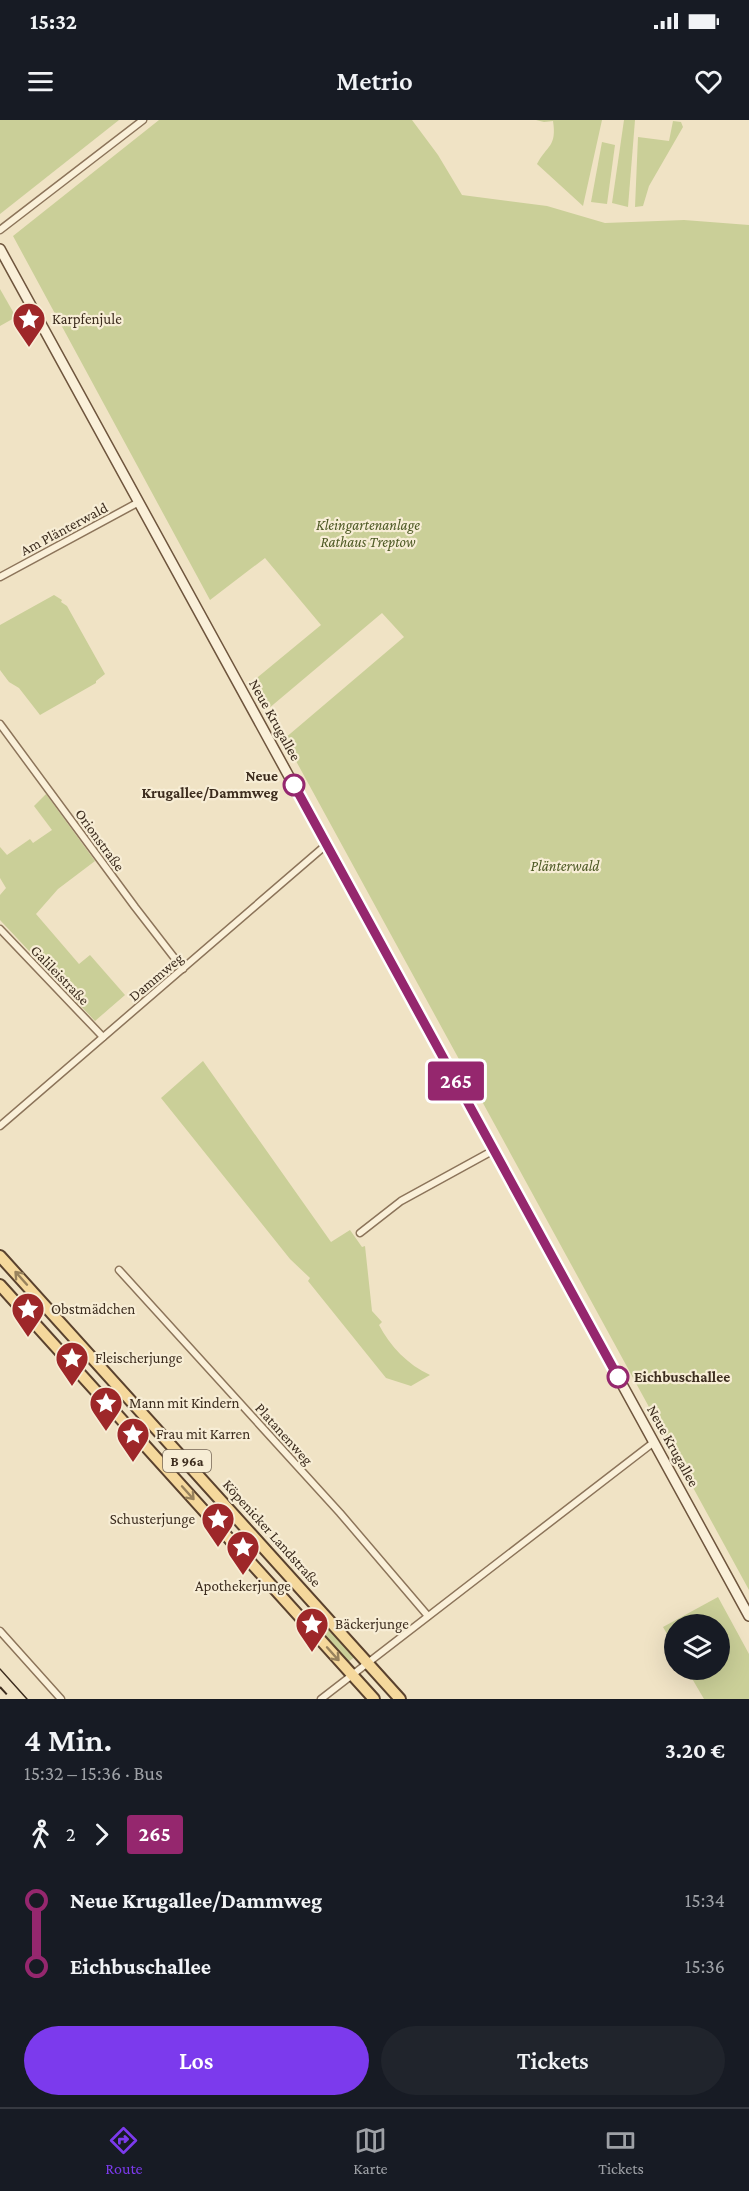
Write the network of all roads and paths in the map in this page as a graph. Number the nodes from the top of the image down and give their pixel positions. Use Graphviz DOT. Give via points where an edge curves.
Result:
graph roads {
  1 [pos="143,120"];
  2 [pos="0,230"];
  3 [pos="0,249"];
  4 [pos="139,502"];
  5 [pos="0,577"];
  6 [pos="0,724"];
  7 [pos="326,845"];
  8 [pos="0,929"];
  9 [pos="183,969"];
  10 [pos="103,1038"];
  11 [pos="0,1126"];
  12 [pos="494,1150"];
  13 [pos="360,1233"];
  14 [pos="0,1256"];
  15 [pos="120,1270"];
  16 [pos="0,1285"];
  17 [pos="654,1442"];
  18 [pos="428,1616"];
  19 [pos="749,1616"];
  20 [pos="0,1631"];
  21 [pos="368,1662"];
  22 [pos="352,1675"];
  23 [pos="61,1699"];
  24 [pos="321,1699"];
  25 [pos="374,1699"];
  26 [pos="400,1699"];
  1 -- 2 [label="street"];
  3 -- 4 [label="street, Neue Krugallee"];
  4 -- 5 [label="street, Am Plänterwald"];
  4 -- 7 [label="street, Neue Krugallee"];
  6 -- 9 [label="street, Orionstraße"];
  7 -- 9 [label="street, Dammweg"];
  7 -- 12 [label="street, Neue Krugallee"];
  8 -- 10 [label="street, Galileistraße"];
  9 -- 10 [label="street, Dammweg"];
  10 -- 11 [label="street, Dammweg"];
  12 -- 13 [label="street" via="401,1201"];
  12 -- 17 [label="street, Neue Krugallee"];
  21 -- 14 [label="main road, Köpenicker Landstraße / B 96a, one-way"];
  15 -- 18 [label="street, Platanenweg"];
  16 -- 22 [label="main road, B 96a, one-way"];
  17 -- 18 [label="street"];
  17 -- 19 [label="street, Neue Krugallee"];
  18 -- 21 [label="street"];
  20 -- 23 [label="street"];
  21 -- 22 [label="street"];
  21 -- 26 [label="main road, Köpenicker Landstraße / B 96a"];
  22 -- 24 [label="street"];
  22 -- 25 [label="main road, B 96a"];
}
